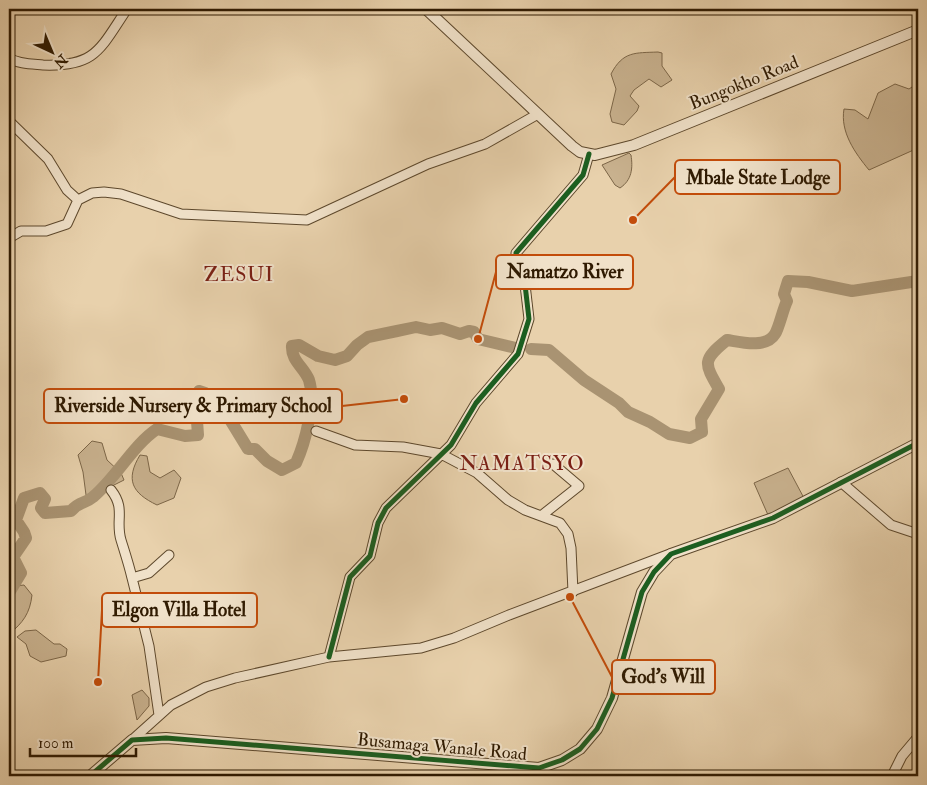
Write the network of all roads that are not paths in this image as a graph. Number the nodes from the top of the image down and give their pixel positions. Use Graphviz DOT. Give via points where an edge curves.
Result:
graph roads {
  1 [pos="127,9"];
  2 [pos="426,9"];
  3 [pos="918,30"];
  4 [pos="9,58"];
  5 [pos="538,114"];
  6 [pos="9,121"];
  7 [pos="585,153"];
  8 [pos="78,200"];
  9 [pos="9,238"];
  10 [pos="316,431"];
  11 [pos="918,443"];
  12 [pos="441,454"];
  13 [pos="553,464"];
  14 [pos="841,482"];
  15 [pos="110,490"];
  16 [pos="541,516"];
  17 [pos="918,534"];
  18 [pos="670,554"];
  19 [pos="169,555"];
  20 [pos="132,578"];
  21 [pos="573,592"];
  22 [pos="329,657"];
  23 [pos="159,715"];
  24 [pos="918,737"];
  25 [pos="132,740"];
  26 [pos="539,772"];
  27 [pos="90,776"];
  28 [pos="892,776"];
  1 -- 4 [label="street" via="102,46 83,61 56,65"];
  2 -- 5 [label="street"];
  3 -- 7 [label="street, Bungokho Road" via="642,142 606,154"];
  5 -- 7 [label="street"];
  5 -- 8 [label="street" via="485,144 419,168 308,220 181,214 121,194 104,192 92,193"];
  6 -- 8 [label="street" via="48,159 67,190"];
  7 -- 12 [label="street" via="583,175 516,253 524,276 528,313 523,344"];
  8 -- 9 [label="street" via="67,224 46,231 21,231"];
  10 -- 12 [label="street" via="355,445 403,447"];
  11 -- 14 [label="street, Busamaga Wanale Road"];
  12 -- 16 [label="street" via="476,473 508,500"];
  12 -- 22 [label="street" via="382,515 370,556 350,577"];
  13 -- 16 [label="street" via="579,486"];
  14 -- 17 [label="street" via="891,525"];
  14 -- 18 [label="street, Busamaga Wanale Road" via="773,518"];
  15 -- 20 [label="street" via="119,503 121,540"];
  16 -- 21 [label="street" via="560,523 568,534"];
  18 -- 21 [label="street"];
  18 -- 26 [label="street, Busamaga Wanale Road" via="642,592 612,698 597,730 580,749"];
  19 -- 20 [label="street" via="149,573"];
  20 -- 23 [label="street" via="147,637"];
  21 -- 22 [label="street" via="421,648"];
  22 -- 23 [label="street" via="206,687"];
  23 -- 25 [label="street"];
  24 -- 28 [label="street" via="902,756"];
  25 -- 26 [label="street, Busamaga Wanale Road" via="219,740"];
  25 -- 27 [label="street"];
}
